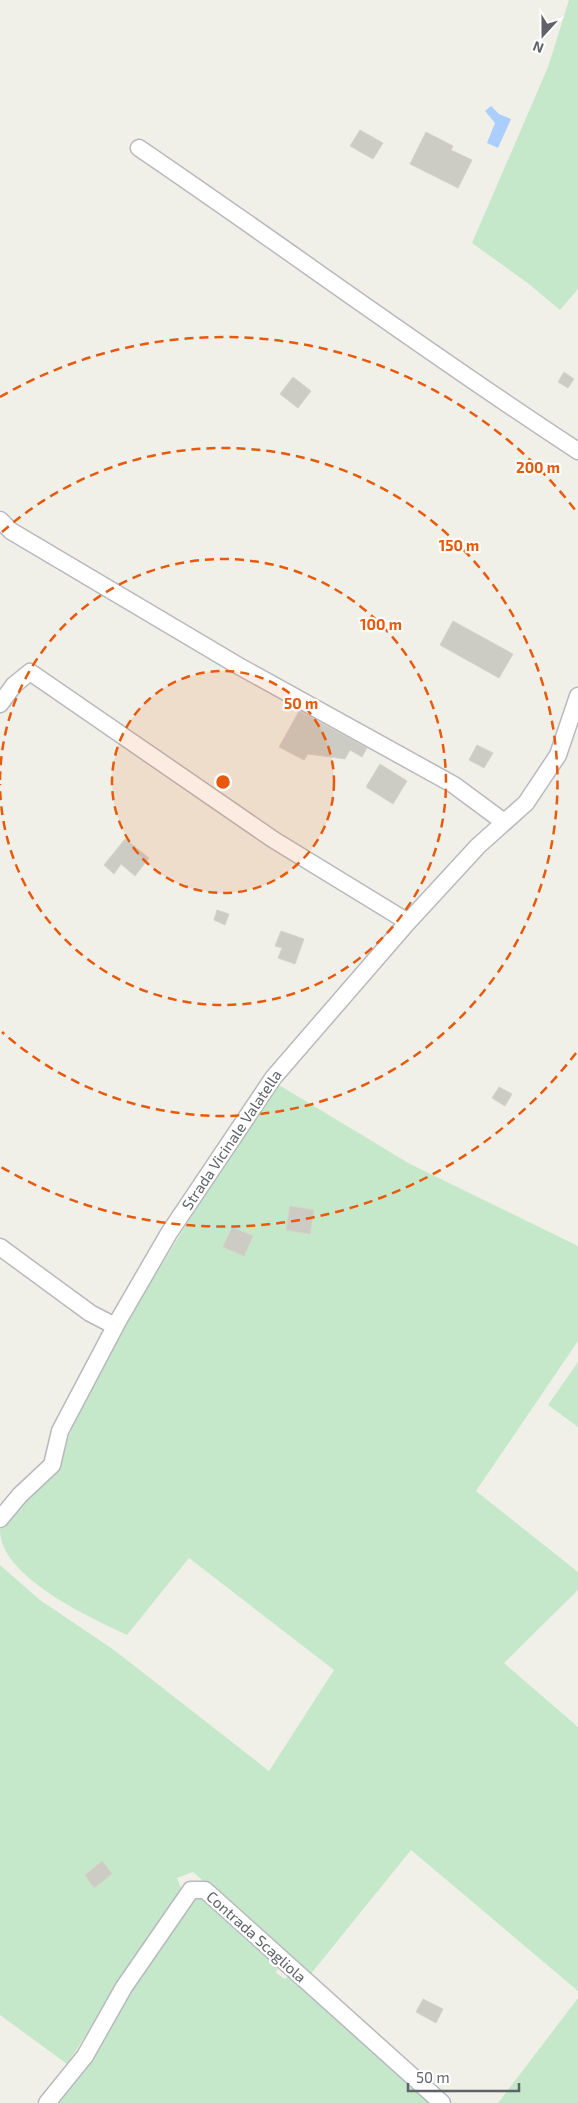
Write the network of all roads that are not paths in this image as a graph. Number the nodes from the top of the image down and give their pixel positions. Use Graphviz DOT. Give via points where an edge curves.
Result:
graph roads {
  1 [pos="139,148"];
  2 [pos="578,451"];
  3 [pos="0,520"];
  4 [pos="578,696"];
  5 [pos="0,704"];
  6 [pos="504,822"];
  7 [pos="408,922"];
  8 [pos="0,1247"];
  9 [pos="115,1326"];
  10 [pos="0,1519"];
  11 [pos="47,2103"];
  12 [pos="442,2103"];
  1 -- 2 [label="street"];
  3 -- 6 [label="street" via="11,531 237,665 454,785"];
  4 -- 6 [label="street, Strada Vicinale Valatella" via="558,755 526,803"];
  5 -- 7 [label="street" via="14,685 30,672 274,840"];
  6 -- 7 [label="street, Strada Vicinale Valatella"];
  7 -- 9 [label="street, Strada Vicinale Valatella" via="273,1078 169,1233"];
  8 -- 9 [label="street" via="90,1313"];
  9 -- 10 [label="street, Strada Vicinale Valatella" via="60,1431 52,1465"];
  11 -- 12 [label="street, Contrada Scagliola" via="84,2056 124,1987 191,1890 204,1890"];
}
